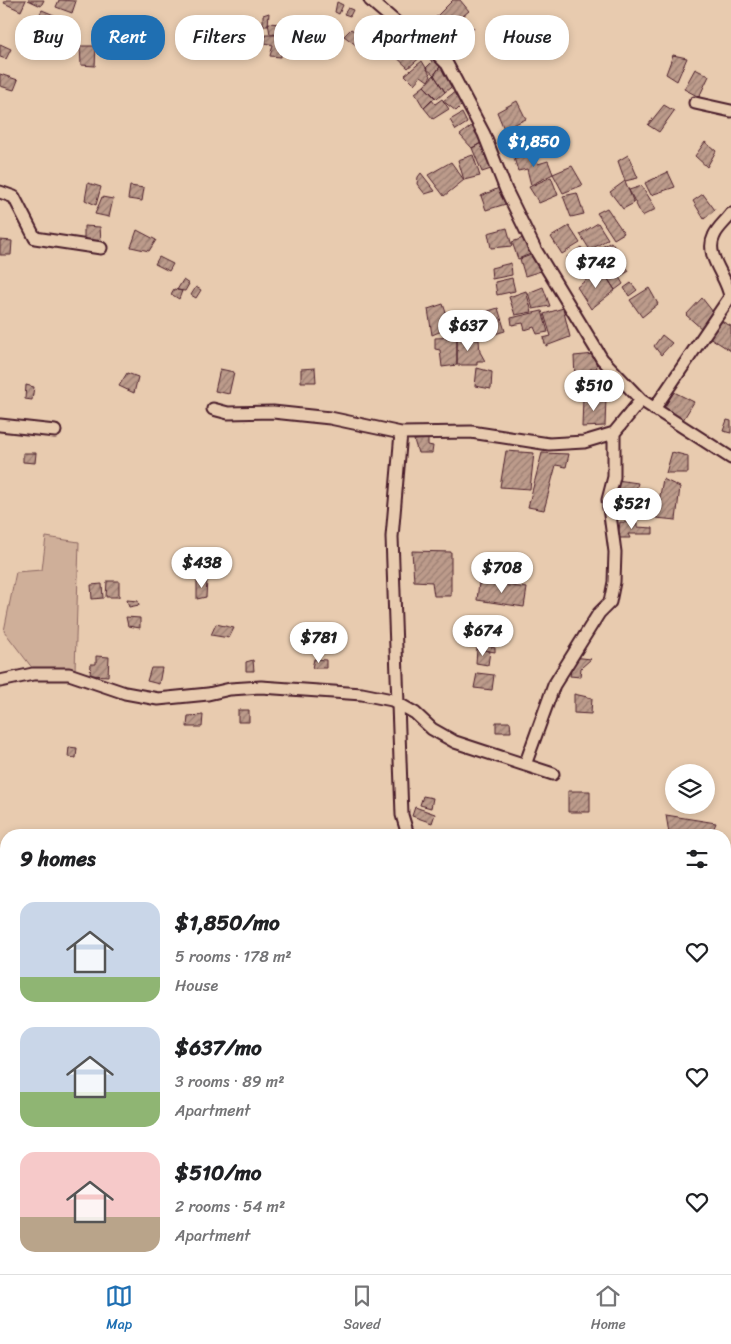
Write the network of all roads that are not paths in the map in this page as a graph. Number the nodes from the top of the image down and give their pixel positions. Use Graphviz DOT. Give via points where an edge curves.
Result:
graph roads {
  1 [pos="370,0"];
  2 [pos="695,103"];
  3 [pos="731,111"];
  4 [pos="0,192"];
  5 [pos="731,214"];
  6 [pos="101,248"];
  7 [pos="641,400"];
  8 [pos="654,409"];
  9 [pos="213,410"];
  10 [pos="0,425"];
  11 [pos="55,431"];
  12 [pos="401,433"];
  13 [pos="614,433"];
  14 [pos="731,458"];
  15 [pos="0,681"];
  16 [pos="396,703"];
  17 [pos="525,765"];
  18 [pos="553,774"];
  19 [pos="406,829"];
  1 -- 7 [label="street" via="432,48 447,64 484,134 506,190 535,249 602,359"];
  2 -- 3 [label="street"];
  4 -- 6 [label="street" via="14,197 35,238"];
  5 -- 8 [label="street" via="714,236 711,246 730,297"];
  7 -- 8 [label="street"];
  7 -- 13 [label="street"];
  8 -- 14 [label="street"];
  9 -- 12 [label="street" via="330,418"];
  10 -- 11 [label="street"];
  12 -- 13 [label="street" via="472,432 549,444 584,442"];
  12 -- 16 [label="street" via="392,537"];
  13 -- 17 [label="street" via="614,477 608,500 615,552 610,602 599,613 554,686"];
  15 -- 16 [label="street" via="33,674 69,674 158,699 262,687 362,694"];
  16 -- 17 [label="street" via="455,742"];
  16 -- 19 [label="street" via="402,815"];
  17 -- 18 [label="street"];
}
